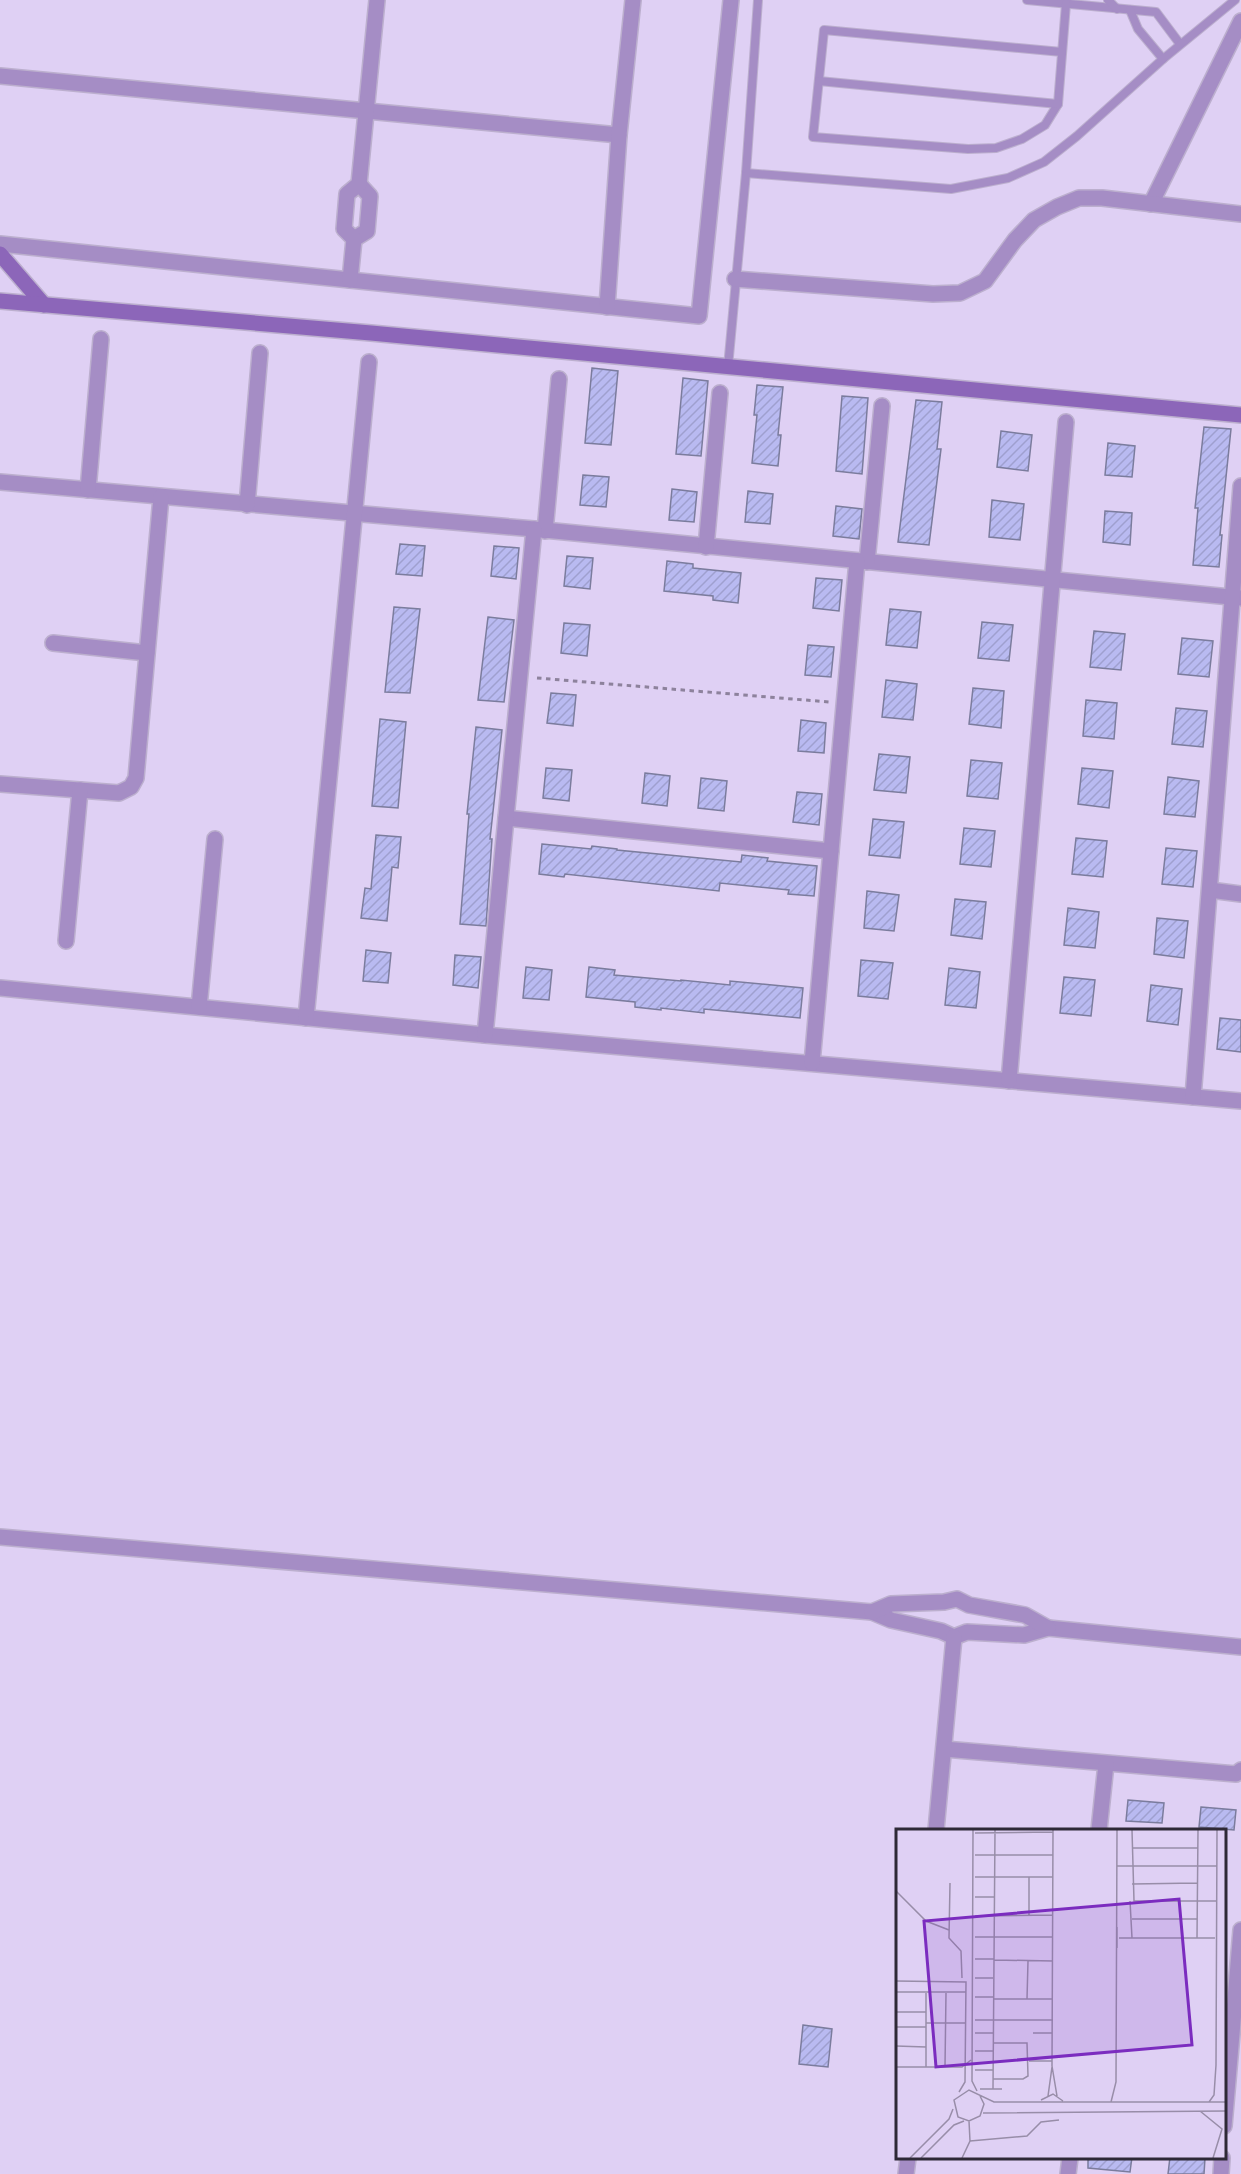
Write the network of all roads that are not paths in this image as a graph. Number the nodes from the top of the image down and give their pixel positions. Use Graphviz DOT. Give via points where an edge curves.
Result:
graph roads {
  1 [pos="377,0"];
  2 [pos="633,0"];
  3 [pos="731,0"];
  4 [pos="758,0"];
  5 [pos="1027,0"];
  6 [pos="1108,0"];
  7 [pos="1235,0"];
  8 [pos="1066,4"];
  9 [pos="1117,9"];
  10 [pos="1130,10"];
  11 [pos="1241,21"];
  12 [pos="1180,45"];
  13 [pos="1062,52"];
  14 [pos="1163,59"];
  15 [pos="0,75"];
  16 [pos="819,81"];
  17 [pos="1058,104"];
  18 [pos="366,111"];
  19 [pos="619,135"];
  20 [pos="746,173"];
  21 [pos="359,184"];
  22 [pos="1151,204"];
  23 [pos="1241,214"];
  24 [pos="354,239"];
  25 [pos="0,244"];
  26 [pos="0,254"];
  27 [pos="735,279"];
  28 [pos="350,280"];
  29 [pos="0,301"];
  30 [pos="44,305"];
  31 [pos="607,307"];
  32 [pos="101,339"];
  33 [pos="260,353"];
  34 [pos="369,362"];
  35 [pos="728,367"];
  36 [pos="559,378"];
  37 [pos="720,393"];
  38 [pos="882,406"];
  39 [pos="1241,415"];
  40 [pos="1066,422"];
  41 [pos="0,482"];
  42 [pos="1241,486"];
  43 [pos="88,490"];
  44 [pos="161,497"];
  45 [pos="247,505"];
  46 [pos="356,515"];
  47 [pos="540,530"];
  48 [pos="706,548"];
  49 [pos="862,562"];
  50 [pos="1052,579"];
  51 [pos="1237,597"];
  52 [pos="53,643"];
  53 [pos="147,652"];
  54 [pos="0,784"];
  55 [pos="80,790"];
  56 [pos="506,818"];
  57 [pos="215,839"];
  58 [pos="831,851"];
  59 [pos="1209,891"];
  60 [pos="1241,894"];
  61 [pos="66,941"];
  62 [pos="0,988"];
  63 [pos="199,1007"];
  64 [pos="306,1018"];
  65 [pos="484,1035"];
  66 [pos="812,1064"];
  67 [pos="1009,1081"];
  68 [pos="1193,1097"];
  69 [pos="1241,1101"];
  70 [pos="0,1537"];
  71 [pos="944,1602"];
  72 [pos="969,1605"];
  73 [pos="873,1612"];
  74 [pos="1048,1628"];
  75 [pos="954,1633"];
  76 [pos="1241,1647"];
  77 [pos="944,1749"];
  78 [pos="1106,1764"];
  79 [pos="1239,1775"];
  80 [pos="936,1829"];
  81 [pos="1099,1829"];
  82 [pos="1241,1930"];
  83 [pos="1226,2103"];
  84 [pos="908,2159"];
  85 [pos="1070,2159"];
  86 [pos="1222,2159"];
  87 [pos="906,2174"];
  88 [pos="1068,2174"];
  89 [pos="1221,2174"];
  1 -- 18 [label="street"];
  2 -- 19 [label="street"];
  3 -- 31 [label="street" via="699,316"];
  4 -- 20 [label="lane"];
  5 -- 8 [label="lane"];
  6 -- 9 [label="lane"];
  7 -- 12 [label="lane"];
  8 -- 9 [label="lane"];
  8 -- 13 [label="lane"];
  9 -- 10 [label="lane"];
  10 -- 12 [label="lane" via="1156,12"];
  10 -- 14 [label="lane" via="1137,29"];
  11 -- 22 [label="street"];
  12 -- 14 [label="lane"];
  13 -- 16 [label="lane" via="824,30"];
  13 -- 17 [label="lane"];
  14 -- 20 [label="lane" via="1044,162 1008,178 951,189"];
  15 -- 18 [label="street"];
  16 -- 17 [label="lane"];
  16 -- 17 [label="lane" via="813,137 996,148 1045,125"];
  18 -- 19 [label="street"];
  18 -- 21 [label="street"];
  19 -- 31 [label="street"];
  20 -- 27 [label="lane"];
  21 -- 24 [label="street" via="347,194 344,229"];
  21 -- 24 [label="street" via="370,196 367,231"];
  22 -- 23 [label="street"];
  22 -- 27 [label="street" via="1079,198 1057,207 1034,220 985,281 960,293"];
  24 -- 28 [label="street"];
  25 -- 28 [label="street"];
  26 -- 30 [label="street"];
  27 -- 35 [label="lane"];
  28 -- 31 [label="street"];
  29 -- 30 [label="street"];
  30 -- 35 [label="street"];
  32 -- 43 [label="street"];
  33 -- 45 [label="street"];
  34 -- 46 [label="street"];
  35 -- 39 [label="street"];
  36 -- 47 [label="street"];
  37 -- 48 [label="street"];
  38 -- 49 [label="street"];
  40 -- 50 [label="street"];
  41 -- 43 [label="street"];
  42 -- 51 [label="street"];
  43 -- 44 [label="street"];
  44 -- 45 [label="street"];
  44 -- 53 [label="street"];
  45 -- 46 [label="street"];
  46 -- 47 [label="street"];
  46 -- 64 [label="street"];
  47 -- 48 [label="street"];
  47 -- 56 [label="street"];
  48 -- 49 [label="street"];
  49 -- 50 [label="street"];
  49 -- 58 [label="street"];
  50 -- 51 [label="street"];
  50 -- 67 [label="street"];
  51 -- 59 [label="street"];
  52 -- 53 [label="street"];
  53 -- 55 [label="street" via="136,778 119,793"];
  54 -- 55 [label="street"];
  55 -- 61 [label="street"];
  56 -- 58 [label="street"];
  56 -- 65 [label="street"];
  57 -- 63 [label="street"];
  58 -- 66 [label="street"];
  59 -- 60 [label="street"];
  59 -- 68 [label="street"];
  62 -- 63 [label="street"];
  63 -- 64 [label="street"];
  64 -- 65 [label="street"];
  65 -- 66 [label="street"];
  66 -- 67 [label="street"];
  67 -- 68 [label="street"];
  68 -- 69 [label="street"];
  70 -- 73 [label="street"];
  71 -- 72 [label="street" via="957,1599"];
  71 -- 73 [label="street" via="891,1604"];
  71 -- 75 [label="street" via="936,1619"];
  72 -- 74 [label="street" via="1025,1615"];
  72 -- 75 [label="street" via="974,1619"];
  73 -- 75 [label="street" via="891,1620"];
  74 -- 75 [label="street" via="1024,1635"];
  74 -- 76 [label="street"];
  75 -- 77 [label="street"];
  77 -- 78 [label="street"];
  77 -- 80 [label="street"];
  78 -- 79 [label="street"];
  78 -- 81 [label="street"];
  82 -- 83 [label="street"];
  84 -- 87 [label="street"];
  85 -- 88 [label="street"];
  86 -- 89 [label="street"];
}
